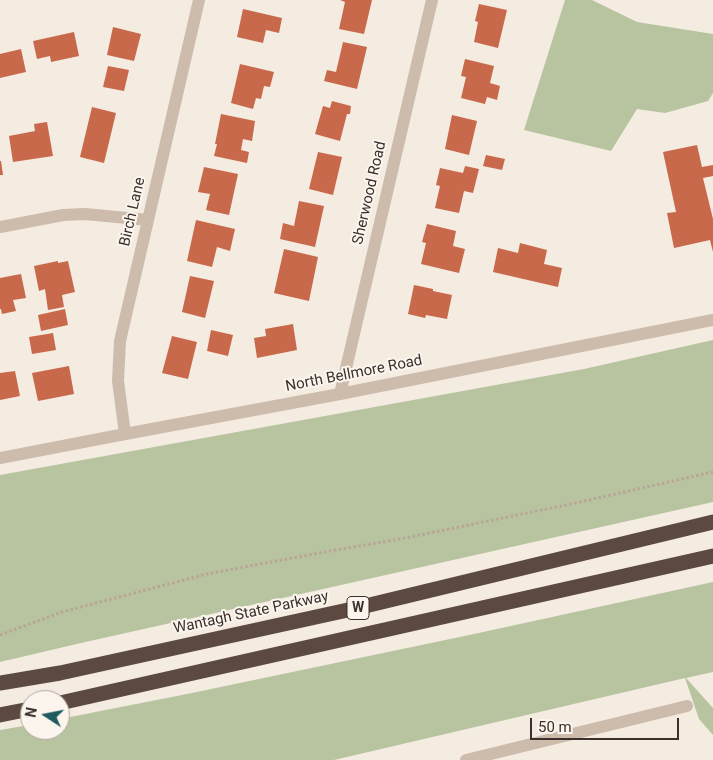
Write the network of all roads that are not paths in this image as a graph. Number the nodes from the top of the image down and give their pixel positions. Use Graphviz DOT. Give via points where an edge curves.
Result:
graph roads {
  1 [pos="199,0"];
  2 [pos="432,0"];
  3 [pos="148,220"];
  4 [pos="0,227"];
  5 [pos="713,320"];
  6 [pos="340,394"];
  7 [pos="125,434"];
  8 [pos="0,458"];
  9 [pos="713,522"];
  10 [pos="713,556"];
  11 [pos="0,683"];
  12 [pos="70,701"];
  13 [pos="687,706"];
  14 [pos="20,711"];
  15 [pos="0,715"];
  16 [pos="466,760"];
  1 -- 3 [label="street, Birch Lane"];
  2 -- 6 [label="street, Sherwood Road"];
  3 -- 4 [label="street" via="63,215"];
  3 -- 7 [label="street, Birch Lane" via="120,341 118,381"];
  5 -- 6 [label="street, North Bellmore Road"];
  6 -- 7 [label="street, North Bellmore Road"];
  7 -- 8 [label="street, North Bellmore Road"];
  9 -- 11 [label="highway, Wantagh State Parkway / W" via="357,608 60,673"];
  10 -- 12 [label="highway, W"];
  13 -- 16 [label="street"];
  14 -- 15 [label="highway"];
}
